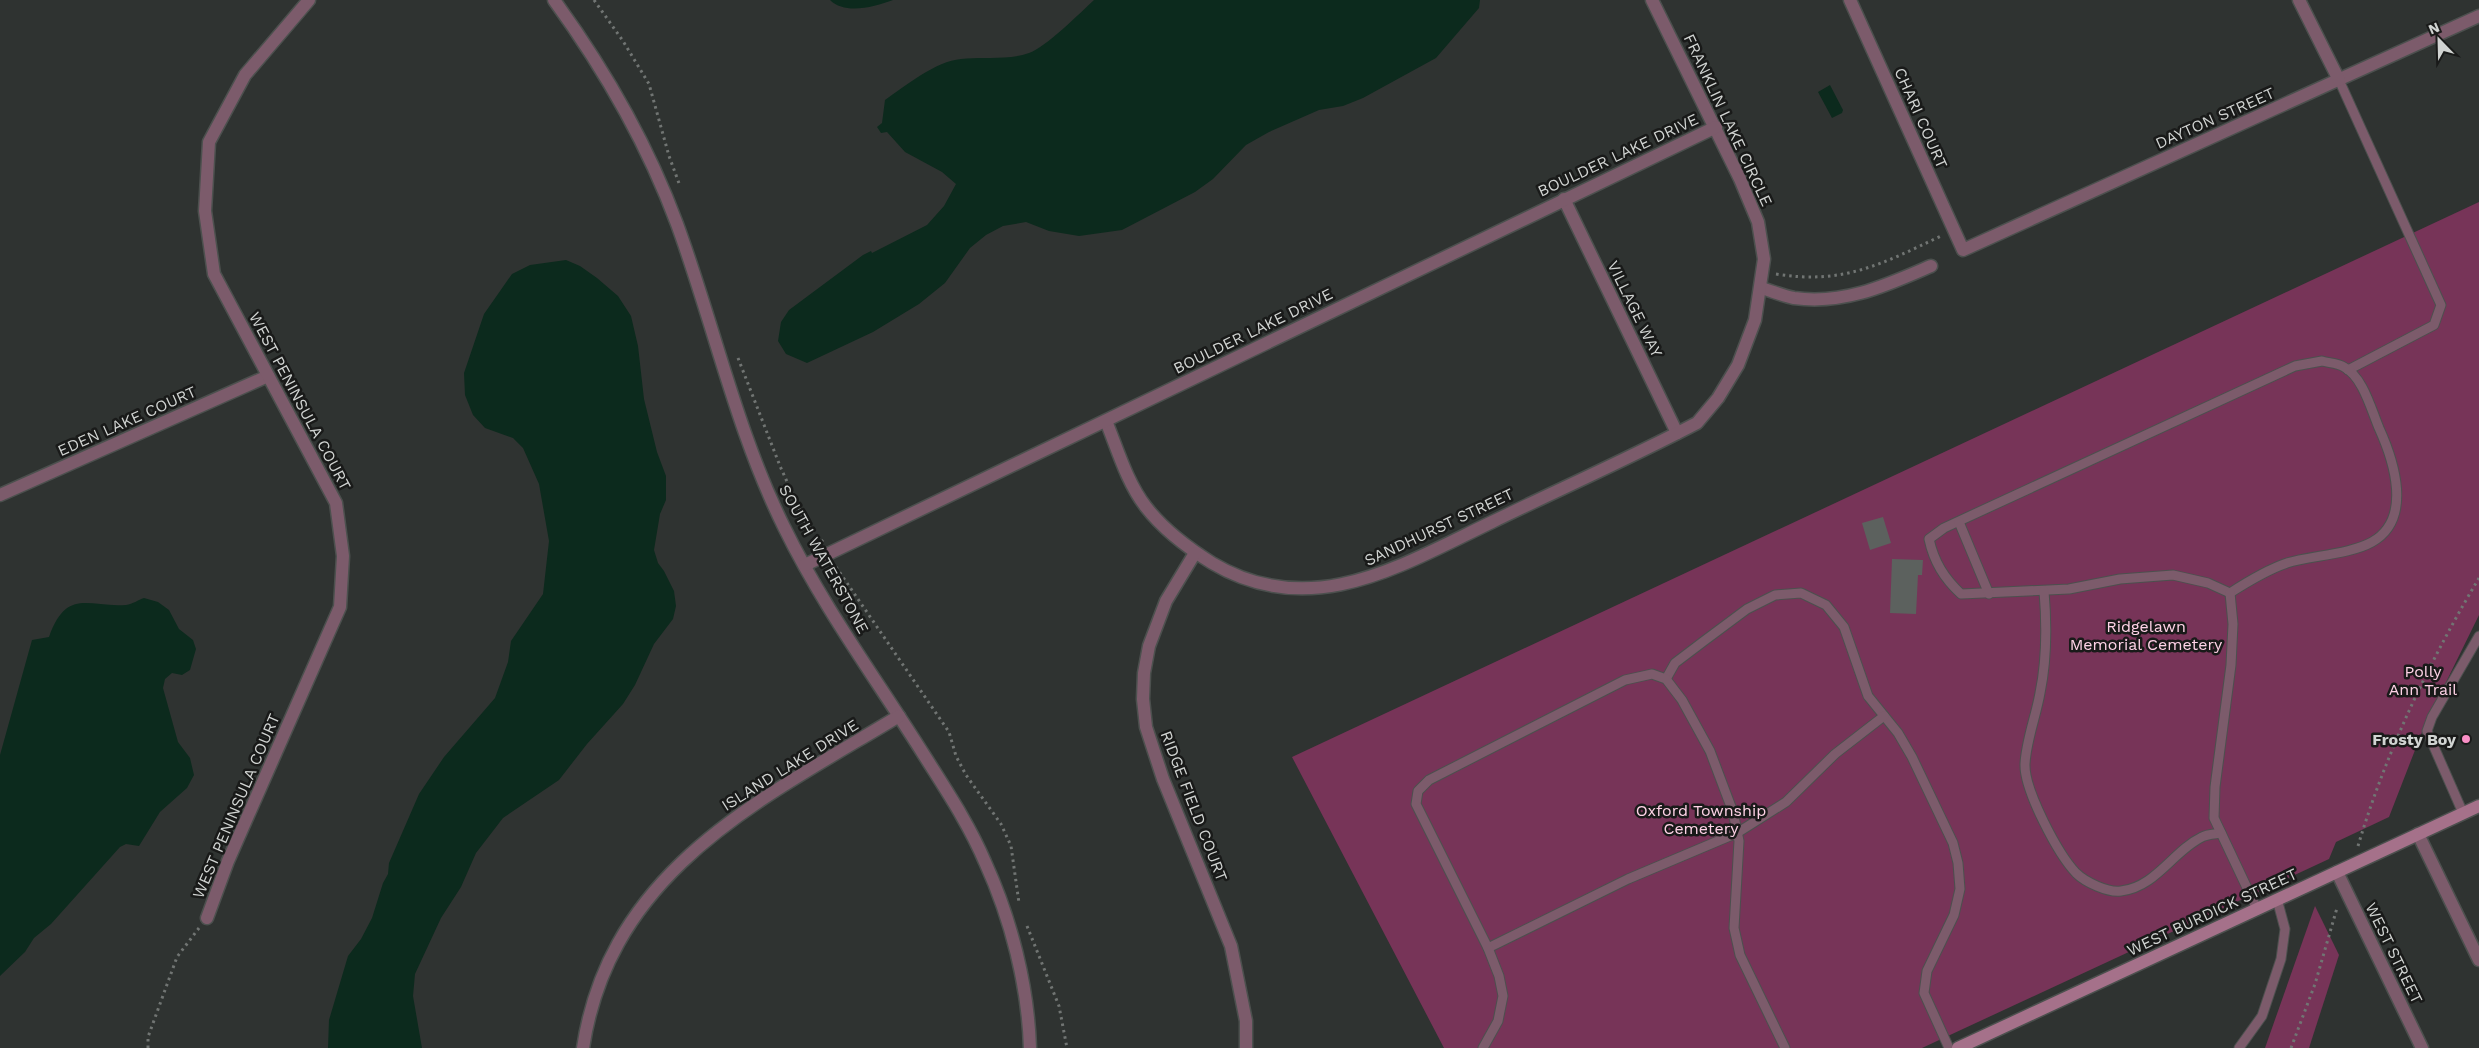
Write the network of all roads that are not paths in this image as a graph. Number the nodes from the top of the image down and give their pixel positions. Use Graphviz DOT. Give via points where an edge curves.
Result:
graph roads {
  1 [pos="309,0"];
  2 [pos="554,0"];
  3 [pos="1652,0"];
  4 [pos="1850,0"];
  5 [pos="2300,0"];
  6 [pos="2479,16"];
  7 [pos="2339,80"];
  8 [pos="1716,127"];
  9 [pos="1564,199"];
  10 [pos="1963,250"];
  11 [pos="1932,266"];
  12 [pos="1761,288"];
  13 [pos="2348,370"];
  14 [pos="268,376"];
  15 [pos="1106,421"];
  16 [pos="1677,433"];
  17 [pos="0,495"];
  18 [pos="1959,522"];
  19 [pos="1195,553"];
  20 [pos="805,565"];
  21 [pos="2044,591"];
  22 [pos="2230,593"];
  23 [pos="1990,594"];
  24 [pos="2479,638"];
  25 [pos="1666,679"];
  26 [pos="899,716"];
  27 [pos="1884,716"];
  28 [pos="2479,806"];
  29 [pos="2463,813"];
  30 [pos="2220,832"];
  31 [pos="1737,833"];
  32 [pos="2418,834"];
  33 [pos="2337,872"];
  34 [pos="2277,899"];
  35 [pos="2257,909"];
  36 [pos="207,918"];
  37 [pos="1488,948"];
  38 [pos="2479,960"];
  39 [pos="582,1048"];
  40 [pos="1030,1048"];
  41 [pos="1246,1048"];
  42 [pos="1483,1048"];
  43 [pos="1785,1048"];
  44 [pos="1949,1048"];
  45 [pos="1958,1048"];
  46 [pos="2239,1048"];
  47 [pos="2422,1048"];
  1 -- 14 [label="street, WEST PENINSULA COURT" via="245,74 209,142 205,211 214,274"];
  2 -- 20 [label="street, SOUTH WATERSTONE" via="590,50 635,125 650,157 678,225 754,459 784,528"];
  3 -- 8 [label="street, FRANKLIN LAKE CIRCLE"];
  4 -- 10 [label="street, CHARI COURT"];
  5 -- 7 [label="street"];
  6 -- 7 [label="street, DAYTON STREET"];
  7 -- 10 [label="street, DAYTON STREET"];
  7 -- 13 [label="lane" via="2441,305 2434,325"];
  8 -- 9 [label="street, BOULDER LAKE DRIVE"];
  8 -- 12 [label="street, FRANKLIN LAKE CIRCLE" via="1758,222 1764,260"];
  9 -- 15 [label="street, BOULDER LAKE DRIVE"];
  9 -- 16 [label="street, VILLAGE WAY"];
  11 -- 12 [label="street" via="1872,292 1850,296 1794,298"];
  12 -- 16 [label="street, SANDHURST STREET" via="1756,320 1738,365 1718,398 1697,423"];
  13 -- 18 [label="lane" via="2322,361 2295,366"];
  13 -- 22 [label="lane" via="2357,378 2387,446 2397,480 2395,510 2386,530 2372,542 2286,563"];
  14 -- 17 [label="street, EDEN LAKE COURT"];
  14 -- 36 [label="street, WEST PENINSULA COURT" via="336,503 344,556 340,607 228,860"];
  15 -- 19 [label="street, SANDHURST STREET" via="1145,506"];
  15 -- 20 [label="street, BOULDER LAKE DRIVE"];
  16 -- 19 [label="street, SANDHURST STREET" via="1413,560 1360,581 1293,590 1234,576"];
  18 -- 23 [label="lane"];
  18 -- 23 [label="lane" via="1929,539 1931,552 1944,578 1961,594"];
  19 -- 41 [label="street, RIDGE FIELD COURT" via="1166,601 1149,646 1144,673 1144,709 1146,727 1163,779 1231,946 1246,1021"];
  20 -- 26 [label="street, SOUTH WATERSTONE" via="840,626"];
  21 -- 22 [label="lane" via="2120,579 2173,575 2208,583"];
  21 -- 23 [label="lane"];
  21 -- 30 [label="lane" via="2046,660 2025,764 2029,785 2061,854 2077,874 2103,888 2120,891 2144,882 2169,865 2189,844"];
  22 -- 30 [label="lane" via="2233,624 2231,665 2215,787 2214,818"];
  24 -- 29 [label="lane" via="2427,731"];
  25 -- 27 [label="lane" via="1676,663 1747,609 1775,595 1801,593 1826,606 1844,627 1868,696"];
  25 -- 31 [label="lane" via="1682,700 1710,751 1733,812"];
  25 -- 37 [label="lane" via="1652,674 1625,680 1429,780 1418,791 1416,804"];
  26 -- 39 [label="street, ISLAND LAKE DRIVE" via="758,801 718,830 665,877 646,899 617,944 593,999"];
  26 -- 40 [label="street, SOUTH WATERSTONE" via="957,808 985,861 1020,968"];
  27 -- 31 [label="lane" via="1835,754 1786,802"];
  27 -- 44 [label="lane" via="1912,757 1953,843 1958,863 1960,889 1954,915 1927,971 1924,993"];
  28 -- 29 [label="street, WEST BURDICK STREET"];
  29 -- 32 [label="street, WEST BURDICK STREET"];
  30 -- 35 [label="lane"];
  31 -- 37 [label="lane" via="1628,879"];
  31 -- 43 [label="lane" via="1734,928 1740,955"];
  32 -- 33 [label="street, WEST BURDICK STREET"];
  32 -- 38 [label="street"];
  33 -- 34 [label="street, WEST BURDICK STREET"];
  33 -- 47 [label="street, WEST STREET"];
  34 -- 35 [label="street, WEST BURDICK STREET"];
  34 -- 46 [label="lane" via="2285,929 2281,959 2262,1016"];
  35 -- 45 [label="street, WEST BURDICK STREET"];
  37 -- 42 [label="lane" via="1503,996 1498,1021"];
}
